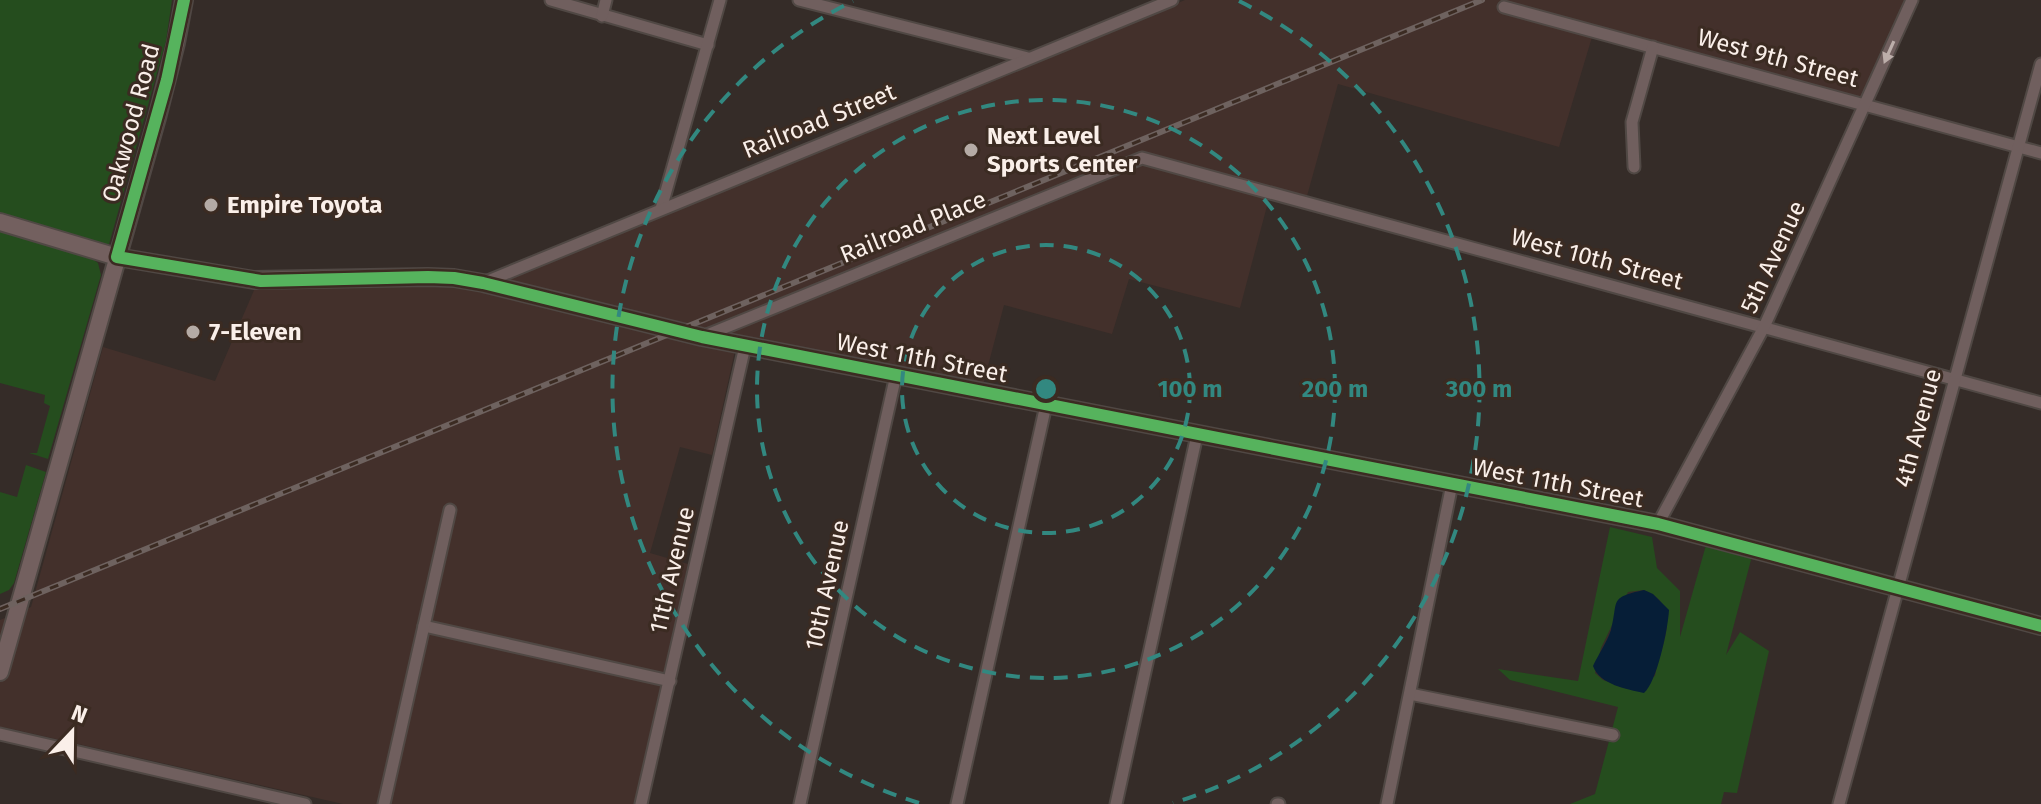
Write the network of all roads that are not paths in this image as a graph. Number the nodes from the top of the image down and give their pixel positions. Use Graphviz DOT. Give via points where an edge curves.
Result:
graph roads {
  1 [pos="184,0"];
  2 [pos="551,0"];
  3 [pos="606,0"];
  4 [pos="720,0"];
  5 [pos="799,0"];
  6 [pos="1172,0"];
  7 [pos="1912,0"];
  8 [pos="1504,7"];
  9 [pos="602,16"];
  10 [pos="708,45"];
  11 [pos="1653,47"];
  12 [pos="1029,58"];
  13 [pos="2041,64"];
  14 [pos="1866,104"];
  15 [pos="2018,146"];
  16 [pos="2041,153"];
  17 [pos="1142,158"];
  18 [pos="1634,167"];
  19 [pos="661,209"];
  20 [pos="0,222"];
  21 [pos="117,257"];
  22 [pos="483,283"];
  23 [pos="1764,327"];
  24 [pos="702,337"];
  25 [pos="745,346"];
  26 [pos="896,375"];
  27 [pos="1954,380"];
  28 [pos="2041,403"];
  29 [pos="1046,405"];
  30 [pos="1197,435"];
  31 [pos="1452,484"];
  32 [pos="450,510"];
  33 [pos="1658,524"];
  34 [pos="1897,588"];
  35 [pos="424,626"];
  36 [pos="2041,626"];
  37 [pos="0,672"];
  38 [pos="670,681"];
  39 [pos="1410,694"];
  40 [pos="0,734"];
  41 [pos="1613,735"];
  42 [pos="303,804"];
  43 [pos="384,804"];
  44 [pos="641,804"];
  45 [pos="800,804"];
  46 [pos="957,804"];
  47 [pos="1116,804"];
  48 [pos="1387,804"];
  49 [pos="1839,804"];
  1 -- 21 [label="street, Oakwood Road" via="164,93"];
  2 -- 9 [label="street"];
  3 -- 9 [label="street"];
  4 -- 10 [label="street"];
  5 -- 12 [label="street"];
  6 -- 12 [label="street, Railroad Street"];
  7 -- 14 [label="street, 5th Avenue, one-way"];
  8 -- 11 [label="street, West 9th Street"];
  9 -- 10 [label="street"];
  10 -- 19 [label="street"];
  11 -- 14 [label="street, West 9th Street"];
  11 -- 18 [label="street" via="1632,122"];
  12 -- 19 [label="street, Railroad Street"];
  13 -- 15 [label="street, 4th Avenue"];
  14 -- 15 [label="street, West 9th Street"];
  14 -- 23 [label="street, 5th Avenue"];
  15 -- 16 [label="street, West 9th Street"];
  15 -- 27 [label="street, 4th Avenue"];
  17 -- 23 [label="street, West 10th Street"];
  17 -- 24 [label="street, Railroad Place"];
  19 -- 22 [label="street, Railroad Street"];
  20 -- 21 [label="street, West 11th Street"];
  21 -- 22 [label="street, West 11th Street" via="261,281 428,277"];
  21 -- 37 [label="street, Oakwood Road"];
  22 -- 24 [label="street, West 11th Street"];
  23 -- 27 [label="street, West 10th Street"];
  23 -- 33 [label="street, 5th Avenue"];
  24 -- 25 [label="street, West 11th Street"];
  25 -- 26 [label="street, West 11th Street"];
  25 -- 38 [label="street, 11th Avenue"];
  26 -- 29 [label="street, West 11th Street"];
  26 -- 45 [label="street, 10th Avenue"];
  27 -- 28 [label="street, West 10th Street"];
  27 -- 34 [label="street, 4th Avenue"];
  29 -- 30 [label="street, West 11th Street"];
  29 -- 46 [label="street"];
  30 -- 31 [label="street, West 11th Street"];
  30 -- 47 [label="street"];
  31 -- 33 [label="street, West 11th Street"];
  31 -- 39 [label="street"];
  32 -- 35 [label="street"];
  33 -- 34 [label="street, West 11th Street"];
  34 -- 36 [label="street, West 11th Street"];
  34 -- 49 [label="street, 4th Avenue"];
  35 -- 38 [label="street"];
  35 -- 43 [label="street"];
  38 -- 44 [label="street, 11th Avenue"];
  39 -- 41 [label="street"];
  39 -- 48 [label="street"];
  40 -- 42 [label="street"];
}
